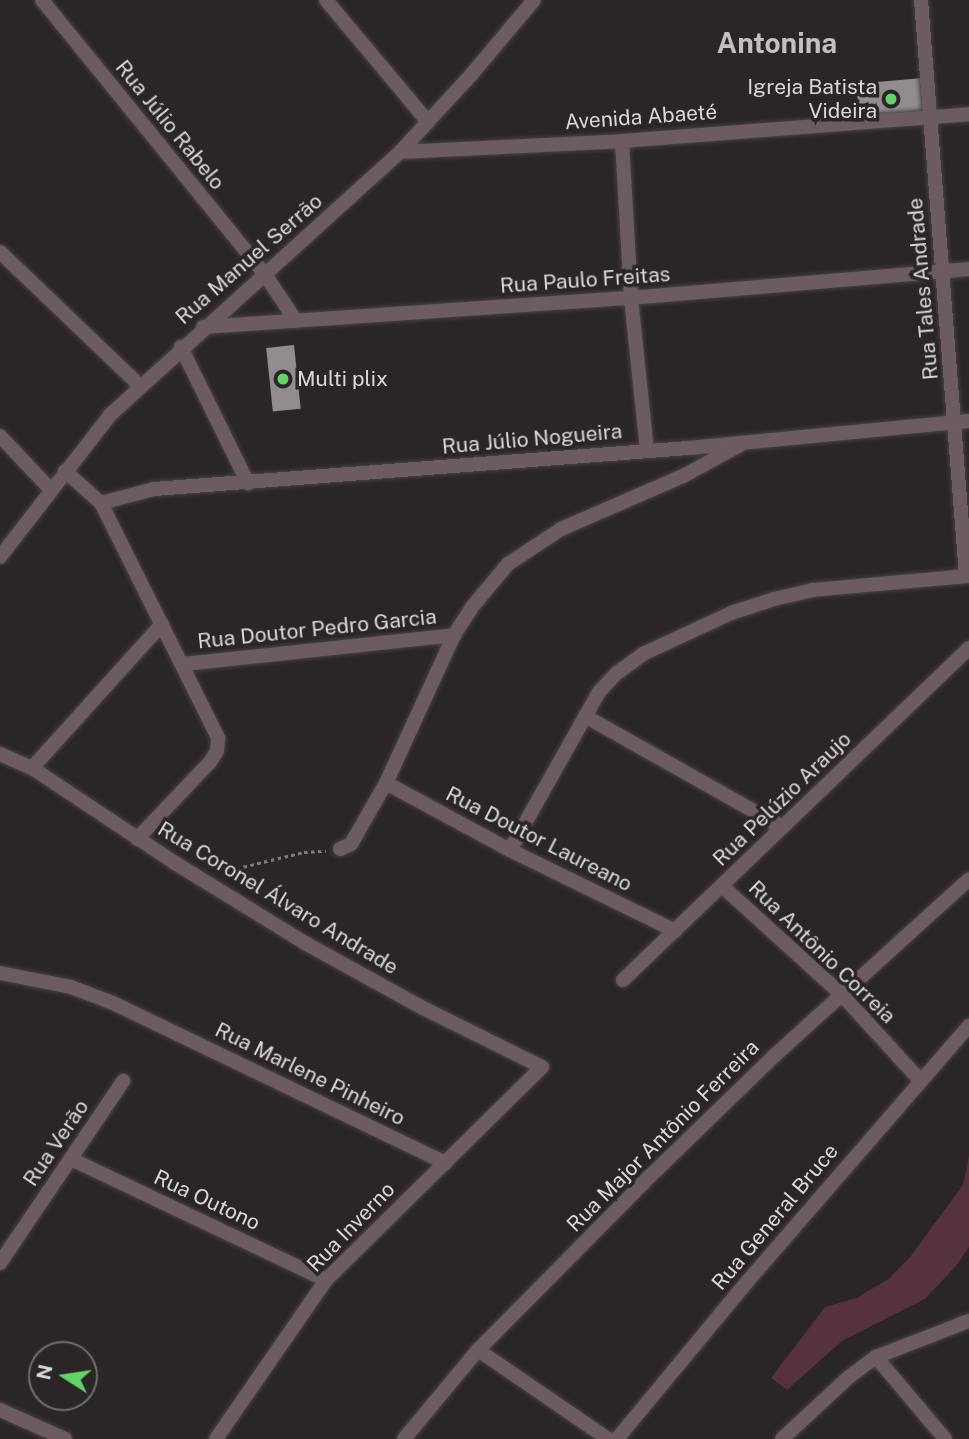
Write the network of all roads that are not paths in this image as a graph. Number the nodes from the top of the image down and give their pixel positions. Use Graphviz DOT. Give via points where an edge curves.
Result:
graph roads {
  1 [pos="42,0"];
  2 [pos="326,0"];
  3 [pos="534,0"];
  4 [pos="921,0"];
  5 [pos="969,114"];
  6 [pos="928,117"];
  7 [pos="428,122"];
  8 [pos="622,141"];
  9 [pos="400,152"];
  10 [pos="0,252"];
  11 [pos="969,269"];
  12 [pos="944,271"];
  13 [pos="266,276"];
  14 [pos="631,298"];
  15 [pos="296,321"];
  16 [pos="203,327"];
  17 [pos="181,347"];
  18 [pos="139,385"];
  19 [pos="962,422"];
  20 [pos="0,436"];
  21 [pos="747,441"];
  22 [pos="647,450"];
  23 [pos="65,471"];
  24 [pos="248,484"];
  25 [pos="51,490"];
  26 [pos="101,503"];
  27 [pos="0,557"];
  28 [pos="968,576"];
  29 [pos="162,624"];
  30 [pos="454,635"];
  31 [pos="969,648"];
  32 [pos="184,664"];
  33 [pos="585,716"];
  34 [pos="0,754"];
  35 [pos="32,768"];
  36 [pos="386,783"];
  37 [pos="782,827"];
  38 [pos="137,839"];
  39 [pos="340,849"];
  40 [pos="510,850"];
  41 [pos="969,879"];
  42 [pos="722,886"];
  43 [pos="675,931"];
  44 [pos="0,973"];
  45 [pos="623,980"];
  46 [pos="842,995"];
  47 [pos="969,1026"];
  48 [pos="542,1067"];
  49 [pos="123,1080"];
  50 [pos="920,1080"];
  51 [pos="71,1159"];
  52 [pos="445,1163"];
  53 [pos="0,1263"];
  54 [pos="326,1280"];
  55 [pos="969,1321"];
  56 [pos="478,1350"];
  57 [pos="876,1357"];
  58 [pos="0,1410"];
  59 [pos="65,1439"];
  60 [pos="215,1439"];
  61 [pos="404,1439"];
  62 [pos="608,1439"];
  63 [pos="617,1439"];
  64 [pos="782,1439"];
  65 [pos="945,1439"];
  1 -- 13 [label="street, Rua Júlio Rabelo"];
  2 -- 7 [label="street"];
  3 -- 7 [label="street, Rua Manuel Serrão"];
  4 -- 6 [label="street, Rua Tales Andrade"];
  5 -- 6 [label="street, Avenida Abaeté"];
  6 -- 8 [label="street, Avenida Abaeté"];
  6 -- 12 [label="street, Rua Tales Andrade"];
  7 -- 9 [label="street, Rua Manuel Serrão"];
  8 -- 9 [label="street, Avenida Abaeté"];
  8 -- 14 [label="street"];
  9 -- 13 [label="street, Rua Manuel Serrão"];
  10 -- 18 [label="street"];
  11 -- 12 [label="street, Rua Paulo Freitas"];
  12 -- 14 [label="street, Rua Paulo Freitas"];
  12 -- 19 [label="street, Rua Tales Andrade"];
  13 -- 15 [label="street, Rua Júlio Rabelo"];
  13 -- 16 [label="street, Rua Manuel Serrão"];
  14 -- 15 [label="street, Rua Paulo Freitas"];
  14 -- 22 [label="street"];
  15 -- 16 [label="street, Rua Paulo Freitas"];
  16 -- 17 [label="street, Rua Manuel Serrão"];
  17 -- 18 [label="street, Rua Manuel Serrão"];
  17 -- 24 [label="street"];
  18 -- 23 [label="street, Rua Manuel Serrão" via="97,428"];
  19 -- 21 [label="street, Rua Júlio Nogueira"];
  19 -- 28 [label="street, Rua Tales Andrade"];
  20 -- 25 [label="street"];
  21 -- 22 [label="street, Rua Júlio Nogueira"];
  21 -- 30 [label="street" via="528,549 493,580"];
  22 -- 24 [label="street, Rua Júlio Nogueira"];
  23 -- 25 [label="street, Rua Manuel Serrão"];
  23 -- 26 [label="street"];
  24 -- 26 [label="street, Rua Júlio Nogueira" via="154,489"];
  25 -- 27 [label="street, Rua Manuel Serrão"];
  26 -- 29 [label="street"];
  28 -- 33 [label="street" via="812,590 731,613 645,653 617,673"];
  29 -- 32 [label="street"];
  29 -- 35 [label="street"];
  30 -- 32 [label="street, Rua Doutor Pedro Garcia"];
  30 -- 36 [label="street"];
  31 -- 37 [label="street, Rua Pelúzio Araujo"];
  32 -- 38 [label="street" via="218,738 217,751"];
  33 -- 37 [label="street"];
  33 -- 40 [label="street"];
  34 -- 35 [label="street, Rua Coronel Álvaro Andrade"];
  35 -- 38 [label="street, Rua Coronel Álvaro Andrade"];
  36 -- 39 [label="street" via="351,844"];
  36 -- 40 [label="street, Rua Doutor Laureano"];
  37 -- 42 [label="street, Rua Pelúzio Araujo"];
  38 -- 48 [label="street, Rua Coronel Álvaro Andrade" via="304,943"];
  40 -- 43 [label="street, Rua Doutor Laureano"];
  41 -- 46 [label="street, Rua Major Antônio Ferreira"];
  42 -- 43 [label="street, Rua Pelúzio Araujo"];
  42 -- 46 [label="street, Rua Antônio Correia"];
  43 -- 45 [label="street, Rua Pelúzio Araujo"];
  44 -- 52 [label="street, Rua Marlene Pinheiro" via="71,987"];
  46 -- 50 [label="street, Rua Antônio Correia"];
  46 -- 56 [label="street, Rua Major Antônio Ferreira" via="663,1164"];
  47 -- 50 [label="street, Rua General Bruce"];
  48 -- 52 [label="street, Rua Inverno"];
  49 -- 51 [label="street, Rua Verão"];
  50 -- 63 [label="street, Rua General Bruce"];
  51 -- 53 [label="street, Rua Verão"];
  51 -- 54 [label="street, Rua Outono"];
  52 -- 54 [label="street, Rua Inverno"];
  54 -- 60 [label="street, Rua Inverno"];
  55 -- 57 [label="street"];
  56 -- 61 [label="street, Rua Major Antônio Ferreira"];
  56 -- 62 [label="street"];
  57 -- 64 [label="street"];
  57 -- 65 [label="street"];
  58 -- 59 [label="street"];
}
